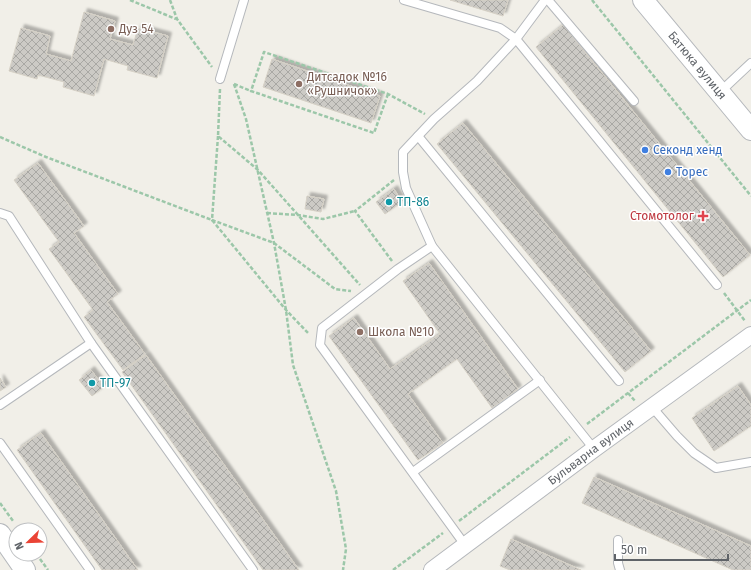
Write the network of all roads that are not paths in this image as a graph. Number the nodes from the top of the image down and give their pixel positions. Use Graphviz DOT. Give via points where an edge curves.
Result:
graph roads {
  1 [pos="244,0"];
  2 [pos="404,0"];
  3 [pos="547,0"];
  4 [pos="643,0"];
  5 [pos="516,39"];
  6 [pos="751,63"];
  7 [pos="220,79"];
  8 [pos="720,92"];
  9 [pos="634,101"];
  10 [pos="751,130"];
  11 [pos="418,136"];
  12 [pos="0,213"];
  13 [pos="432,246"];
  14 [pos="717,285"];
  15 [pos="749,329"];
  16 [pos="91,343"];
  17 [pos="540,380"];
  18 [pos="619,381"];
  19 [pos="0,404"];
  20 [pos="648,410"];
  21 [pos="0,443"];
  22 [pos="594,449"];
  23 [pos="751,462"];
  24 [pos="413,472"];
  25 [pos="4,533"];
  26 [pos="618,540"];
  27 [pos="465,545"];
  28 [pos="26,570"];
  29 [pos="90,570"];
  30 [pos="253,570"];
  31 [pos="432,570"];
  32 [pos="620,570"];
  1 -- 7 [label="lane"];
  2 -- 5 [label="lane" via="500,28"];
  3 -- 5 [label="lane"];
  3 -- 9 [label="lane"];
  4 -- 8 [label="street, Батюка вулиця"];
  5 -- 11 [label="lane" via="477,81"];
  5 -- 14 [label="lane"];
  6 -- 8 [label="lane"];
  8 -- 10 [label="street, Батюка вулиця"];
  11 -- 13 [label="lane" via="403,152 403,172 406,188"];
  11 -- 18 [label="lane"];
  12 -- 16 [label="lane" via="9,216"];
  13 -- 17 [label="lane"];
  13 -- 24 [label="lane" via="322,328 320,345"];
  15 -- 20 [label="street, Бульварна вулиця"];
  16 -- 19 [label="lane"];
  16 -- 30 [label="lane"];
  17 -- 22 [label="lane"];
  17 -- 24 [label="lane"];
  20 -- 22 [label="street, Бульварна вулиця"];
  20 -- 23 [label="lane" via="694,453 716,468"];
  21 -- 29 [label="lane"];
  22 -- 27 [label="street, Бульварна вулиця"];
  24 -- 27 [label="lane"];
  25 -- 28 [label="street"];
  26 -- 32 [label="lane"];
  27 -- 31 [label="street, Бульварна вулиця"];
}
